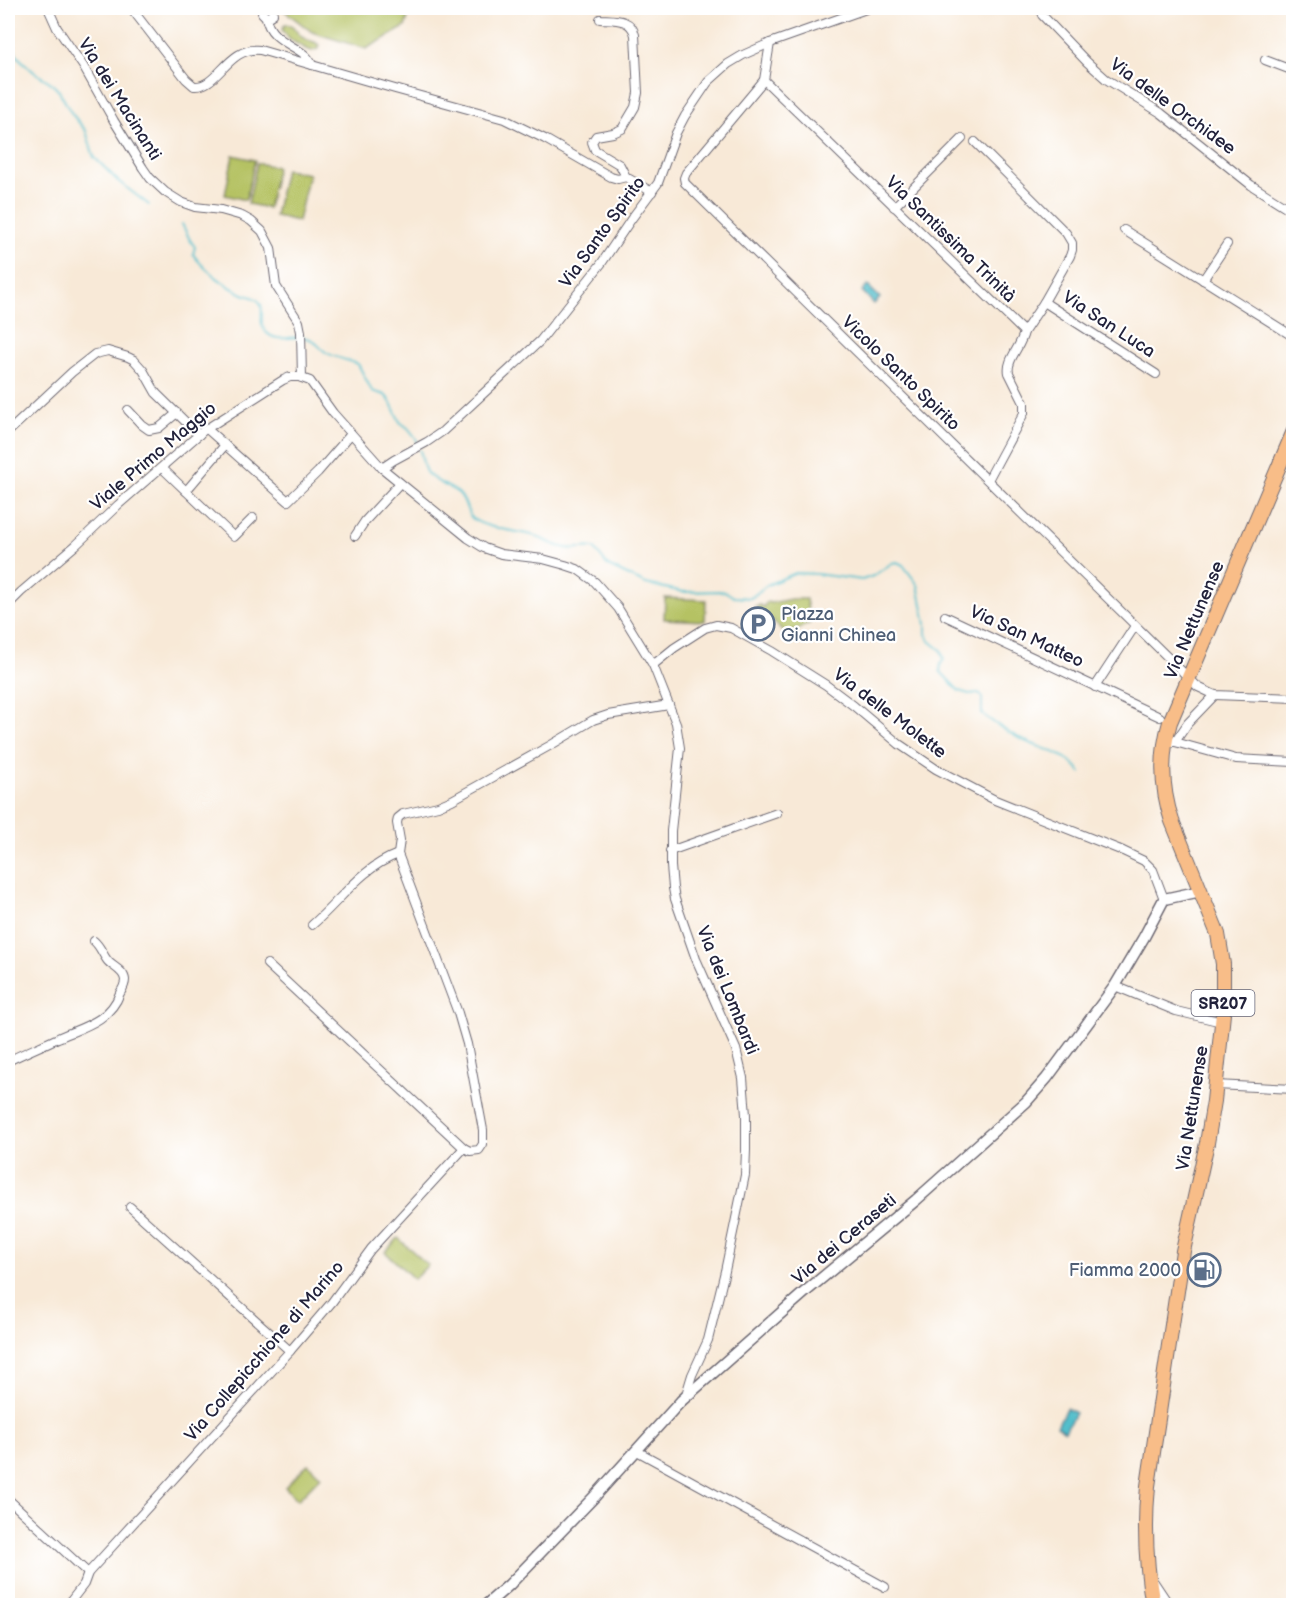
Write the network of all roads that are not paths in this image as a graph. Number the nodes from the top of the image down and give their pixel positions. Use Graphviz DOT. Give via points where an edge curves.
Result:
graph roads {
  1 [pos="48,8"];
  2 [pos="131,8"];
  3 [pos="264,8"];
  4 [pos="272,8"];
  5 [pos="869,8"];
  6 [pos="1042,15"];
  7 [pos="266,17"];
  8 [pos="600,19"];
  9 [pos="770,43"];
  10 [pos="1265,60"];
  11 [pos="312,65"];
  12 [pos="1293,71"];
  13 [pos="764,80"];
  14 [pos="962,139"];
  15 [pos="975,142"];
  16 [pos="626,177"];
  17 [pos="652,192"];
  18 [pos="894,207"];
  19 [pos="1293,212"];
  20 [pos="1124,230"];
  21 [pos="1227,244"];
  22 [pos="1203,280"];
  23 [pos="1044,302"];
  24 [pos="1024,332"];
  25 [pos="1293,337"];
  26 [pos="1156,374"];
  27 [pos="302,378"];
  28 [pos="128,410"];
  29 [pos="177,413"];
  30 [pos="207,429"];
  31 [pos="1293,431"];
  32 [pos="8,432"];
  33 [pos="351,434"];
  34 [pos="199,435"];
  35 [pos="225,445"];
  36 [pos="162,468"];
  37 [pos="382,468"];
  38 [pos="988,480"];
  39 [pos="400,483"];
  40 [pos="186,491"];
  41 [pos="253,518"];
  42 [pos="355,536"];
  43 [pos="8,605"];
  44 [pos="945,616"];
  45 [pos="1135,626"];
  46 [pos="653,664"];
  47 [pos="1189,678"];
  48 [pos="1095,687"];
  49 [pos="1215,695"];
  50 [pos="1293,698"];
  51 [pos="669,705"];
  52 [pos="1160,717"];
  53 [pos="1170,742"];
  54 [pos="1293,762"];
  55 [pos="777,813"];
  56 [pos="670,851"];
  57 [pos="398,854"];
  58 [pos="1201,891"];
  59 [pos="1164,899"];
  60 [pos="312,925"];
  61 [pos="94,941"];
  62 [pos="267,964"];
  63 [pos="1115,986"];
  64 [pos="1222,1022"];
  65 [pos="8,1061"];
  66 [pos="1216,1085"];
  67 [pos="1293,1089"];
  68 [pos="464,1148"];
  69 [pos="130,1207"];
  70 [pos="290,1351"];
  71 [pos="684,1398"];
  72 [pos="637,1450"];
  73 [pos="8,1499"];
  74 [pos="88,1573"];
  75 [pos="1149,1574"];
  76 [pos="885,1587"];
  77 [pos="67,1605"];
  78 [pos="486,1605"];
  79 [pos="1153,1605"];
  80 [pos="1170,1605"];
  1 -- 27 [label="street, Via dei Macinanti" via="150,178 180,202 242,216 259,228 271,248 276,286 301,328"];
  2 -- 11 [label="street" via="194,86 207,83 234,57 250,49"];
  3 -- 7 [label="street" via="262,13"];
  4 -- 7 [label="street" via="273,14"];
  5 -- 9 [label="street, Via Santo Spirito"];
  6 -- 19 [label="street, Via delle Orchidee" via="1106,79 1161,113 1251,185"];
  7 -- 11 [label="street" via="282,41 308,57"];
  8 -- 16 [label="street" via="626,22 635,33 635,107 622,129 596,136 592,142 595,150 620,165"];
  9 -- 13 [label="street"];
  9 -- 17 [label="street, Via Santo Spirito" via="735,59 708,82 685,116"];
  10 -- 12 [label="street"];
  11 -- 16 [label="street" via="504,119 610,177"];
  13 -- 18 [label="street, Via Santissima Trinità"];
  13 -- 38 [label="street, Vicolo Santo Spirito" via="686,173 685,183"];
  14 -- 18 [label="street"];
  15 -- 23 [label="street" via="1071,240 1070,256"];
  16 -- 17 [label="street"];
  17 -- 37 [label="street, Via Santo Spirito" via="540,341 451,424"];
  18 -- 24 [label="street, Via Santissima Trinità"];
  20 -- 22 [label="street"];
  21 -- 22 [label="street"];
  22 -- 25 [label="street"];
  23 -- 24 [label="street"];
  23 -- 26 [label="street, Via San Luca"];
  24 -- 38 [label="street" via="1008,368 1024,403 1024,413"];
  27 -- 30 [label="street, Viale Primo Maggio" via="290,377 275,383"];
  27 -- 33 [label="street" via="312,383"];
  28 -- 29 [label="street" via="149,430 159,428"];
  29 -- 32 [label="street" via="156,393 134,360 108,351 95,354 72,372"];
  29 -- 34 [label="street"];
  30 -- 34 [label="street, Viale Primo Maggio"];
  30 -- 35 [label="street"];
  31 -- 47 [label="main road, Via Nettunense / SR207"];
  33 -- 35 [label="street" via="288,501"];
  33 -- 37 [label="street"];
  34 -- 36 [label="street, Viale Primo Maggio"];
  35 -- 40 [label="street"];
  36 -- 40 [label="street"];
  36 -- 43 [label="street, Viale Primo Maggio"];
  37 -- 39 [label="street"];
  38 -- 45 [label="street, Vicolo Santo Spirito"];
  39 -- 42 [label="street"];
  39 -- 46 [label="street" via="484,548 554,561 591,579 618,608"];
  40 -- 41 [label="street" via="234,537"];
  44 -- 48 [label="street, Via San Matteo"];
  45 -- 47 [label="street, Vicolo Santo Spirito"];
  45 -- 48 [label="street, Via San Matteo"];
  46 -- 51 [label="street, Via dei Lombardi"];
  46 -- 59 [label="street, Via delle Molette" via="705,628 731,628 819,680 936,769 995,800 1144,861 1153,870"];
  47 -- 49 [label="street, Vicolo Santo Spirito"];
  47 -- 53 [label="main road, Via Nettunense / SR207" via="1170,722"];
  48 -- 52 [label="street, Via San Matteo"];
  49 -- 50 [label="street"];
  49 -- 53 [label="street"];
  51 -- 56 [label="street, Via dei Lombardi" via="680,748"];
  51 -- 57 [label="street, Via Collepicchione di Marino" via="592,720 452,800 402,814 397,821"];
  53 -- 54 [label="street" via="1236,759"];
  53 -- 58 [label="main road, Via Nettunense / SR207" via="1162,768 1167,805"];
  55 -- 56 [label="street"];
  56 -- 71 [label="street, Via dei Lombardi" via="675,899 742,1073 747,1149 745,1175 710,1333"];
  57 -- 60 [label="street" via="362,875"];
  57 -- 68 [label="street, Via Collepicchione di Marino" via="467,1044 484,1137 479,1150"];
  58 -- 59 [label="street"];
  58 -- 64 [label="main road, Via Nettunense / SR207" via="1221,945"];
  59 -- 63 [label="street, Via dei Ceraseti"];
  61 -- 65 [label="street" via="124,979 114,1007 95,1023"];
  62 -- 68 [label="street"];
  63 -- 64 [label="street" via="1176,1011"];
  63 -- 71 [label="street, Via dei Ceraseti" via="1021,1107"];
  64 -- 66 [label="main road, Via Nettunense / SR207"];
  66 -- 67 [label="street"];
  66 -- 75 [label="main road, Via Nettunense / SR207" via="1183,1251 1148,1486"];
  68 -- 70 [label="street, Via Collepicchione di Marino" via="371,1249"];
  69 -- 70 [label="street"];
  70 -- 74 [label="street, Via Collepicchione di Marino"];
  71 -- 72 [label="street, Via dei Ceraseti"];
  72 -- 76 [label="street"];
  72 -- 78 [label="street, Via dei Ceraseti" via="515,1580"];
  73 -- 74 [label="street"];
  74 -- 77 [label="street, Via Collepicchione di Marino"];
  75 -- 79 [label="main road, Via Nettunense / SR207"];
  75 -- 80 [label="street"];
}
